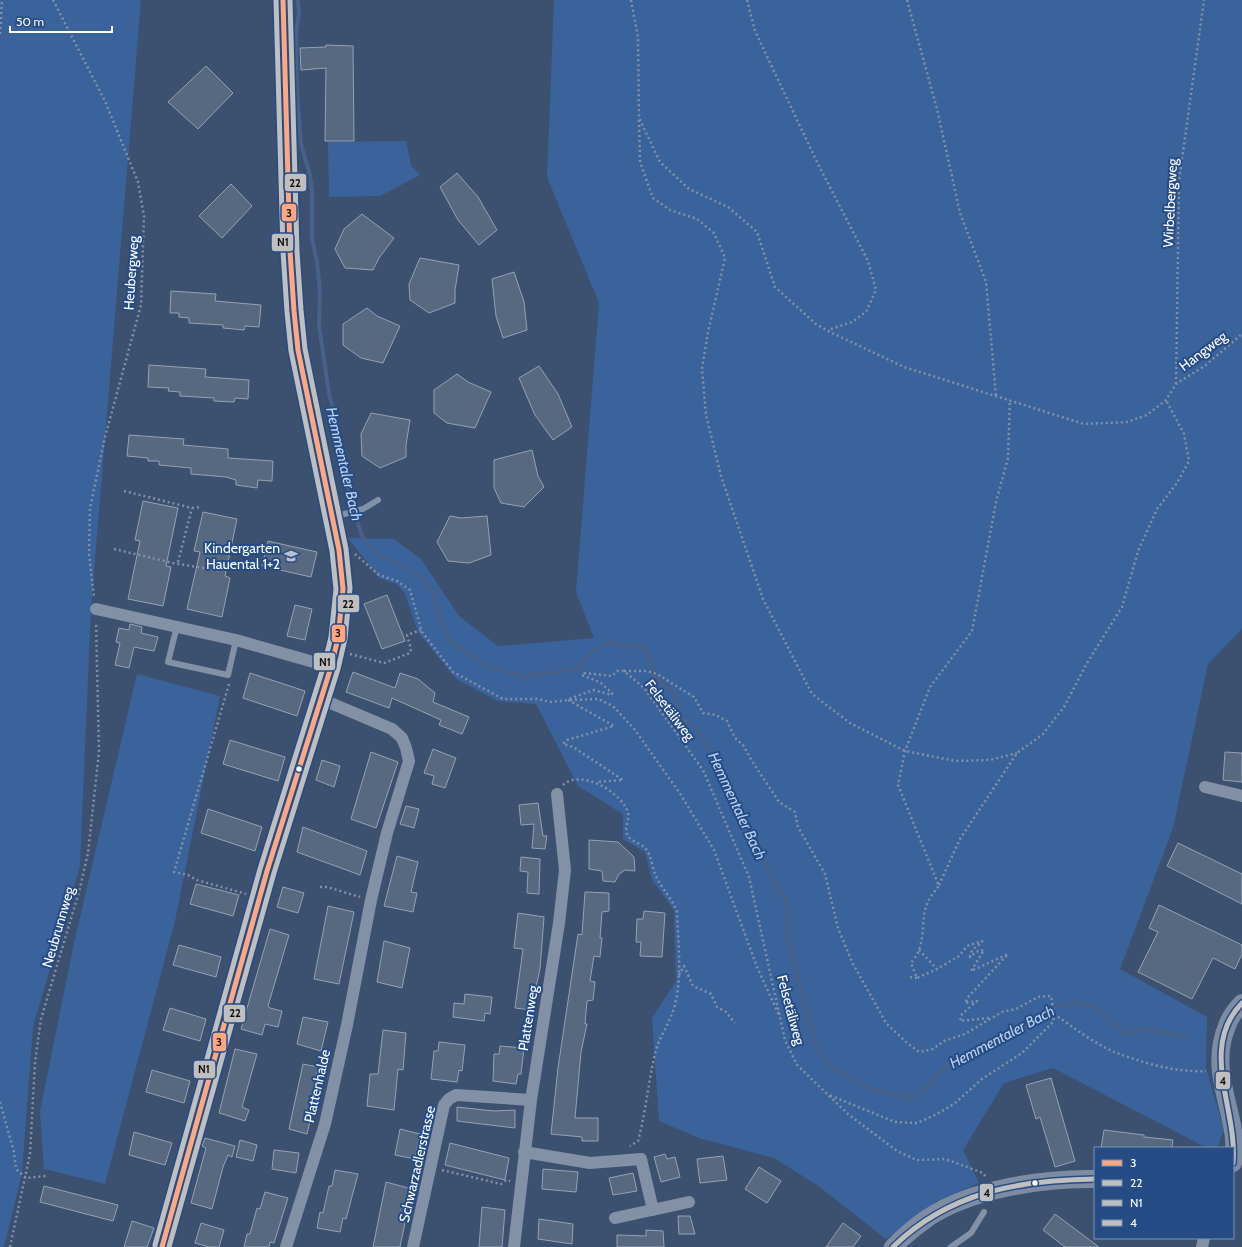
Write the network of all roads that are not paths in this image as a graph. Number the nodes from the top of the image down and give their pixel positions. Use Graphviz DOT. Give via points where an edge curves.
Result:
graph roads {
  1 [pos="283,0"];
  2 [pos="378,500"];
  3 [pos="332,518"];
  4 [pos="96,609"];
  5 [pos="177,626"];
  6 [pos="236,640"];
  7 [pos="331,667"];
  8 [pos="321,699"];
  9 [pos="1205,787"];
  10 [pos="557,794"];
  11 [pos="1242,796"];
  12 [pos="1242,1003"];
  13 [pos="531,1100"];
  14 [pos="524,1152"];
  15 [pos="1234,1161"];
  16 [pos="1094,1179"];
  17 [pos="689,1202"];
  18 [pos="653,1210"];
  19 [pos="984,1212"];
  20 [pos="615,1218"];
  21 [pos="162,1247"];
  22 [pos="286,1247"];
  23 [pos="413,1247"];
  24 [pos="514,1247"];
  25 [pos="893,1247"];
  26 [pos="951,1247"];
  1 -- 3 [label="street" via="294,311 298,350"];
  2 -- 3 [label="lane" via="363,509"];
  3 -- 7 [label="street" via="339,550 343,589 338,638"];
  4 -- 5 [label="street"];
  5 -- 6 [label="street"];
  5 -- 6 [label="lane" via="168,662 228,675"];
  6 -- 7 [label="street"];
  7 -- 8 [label="street"];
  8 -- 21 [label="street" via="267,871"];
  8 -- 22 [label="street, Plattenhalde" via="392,729 402,738 409,761 387,833 371,900 329,1105"];
  9 -- 11 [label="street"];
  10 -- 13 [label="street, Plattenweg" via="565,870"];
  12 -- 15 [label="street" via="1229,1019 1222,1036 1220,1052 1222,1070 1239,1122 1240,1141"];
  13 -- 14 [label="street, Plattenweg"];
  13 -- 23 [label="street, Schwarzadlerstrasse" via="456,1095 444,1105"];
  14 -- 18 [label="street" via="590,1162 641,1159"];
  14 -- 24 [label="street, Plattenweg"];
  16 -- 25 [label="street" via="1046,1181 996,1190 956,1204 930,1217"];
  17 -- 18 [label="street"];
  18 -- 20 [label="street"];
  19 -- 26 [label="lane" via="971,1233"];
}
